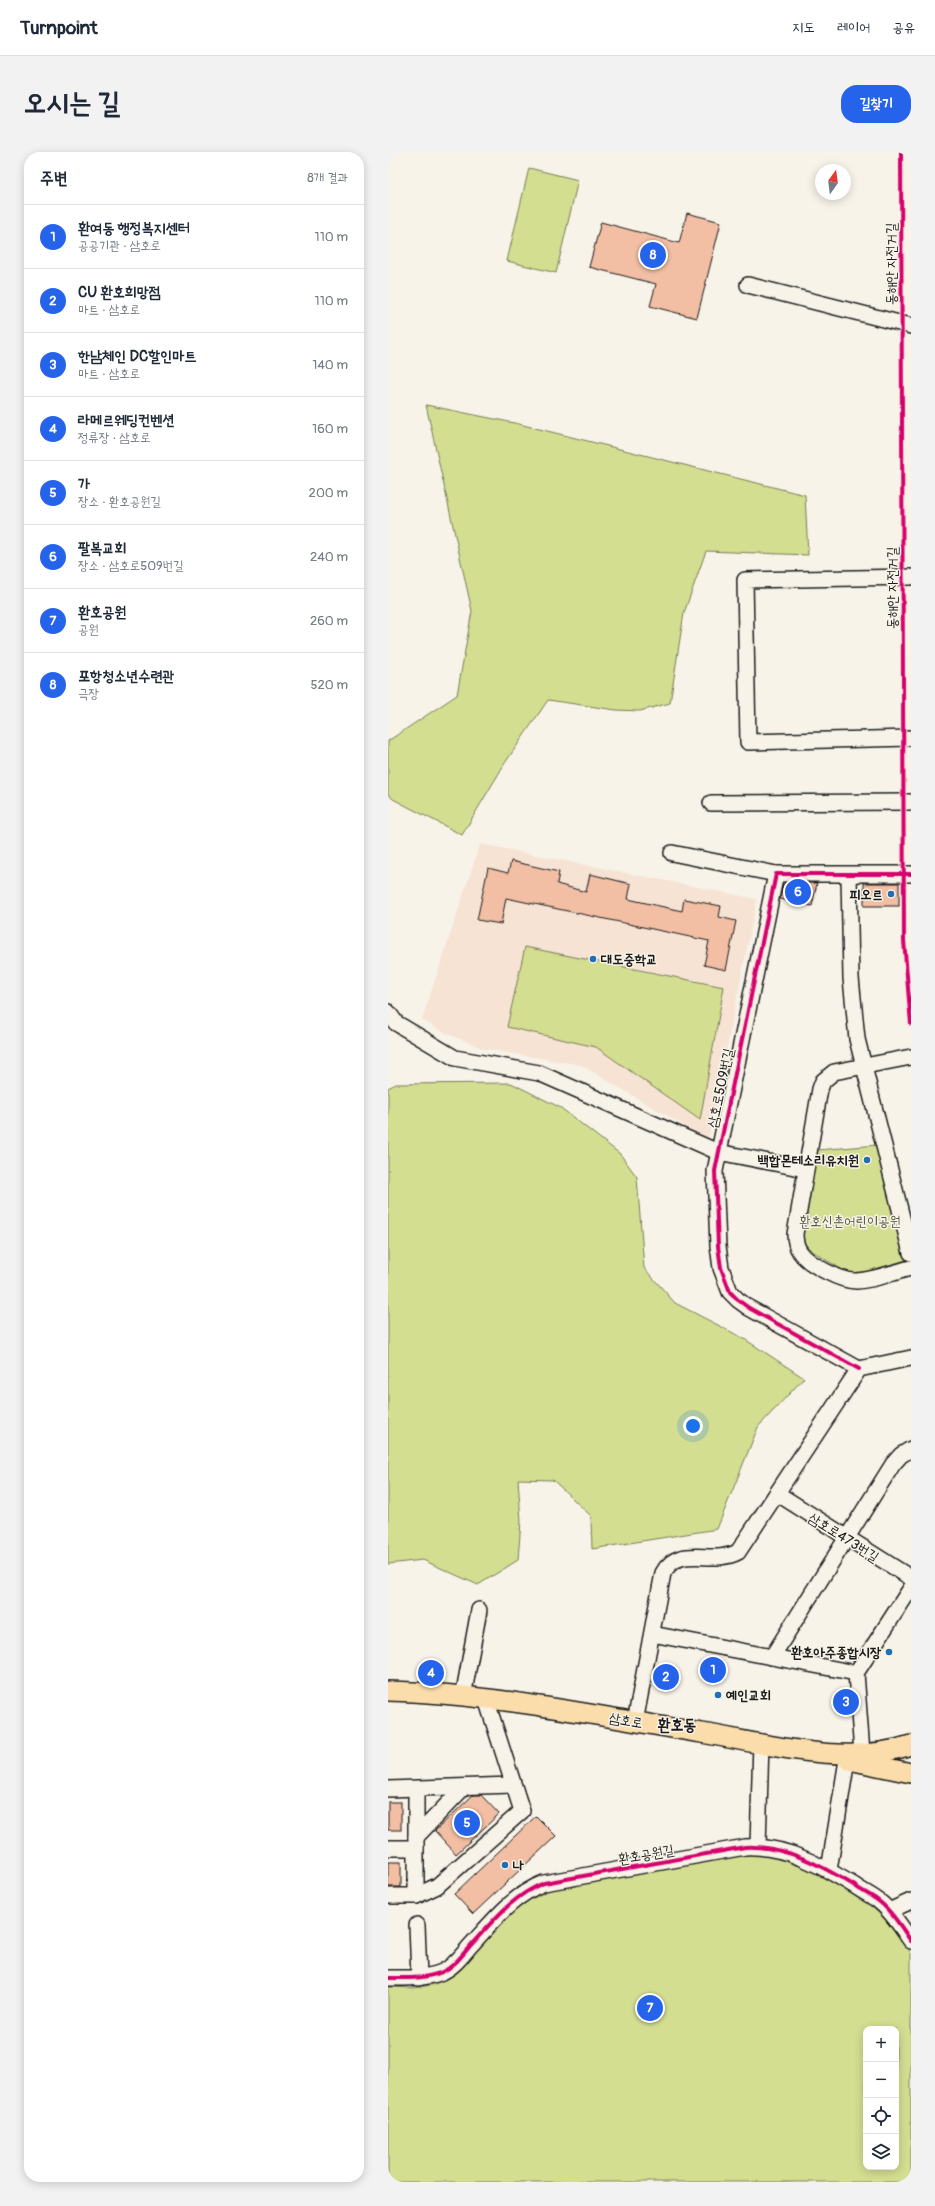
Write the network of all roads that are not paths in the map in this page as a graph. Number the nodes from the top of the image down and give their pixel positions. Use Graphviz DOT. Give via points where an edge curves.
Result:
graph roads {
  1 [pos="748,285"];
  2 [pos="911,326"];
  3 [pos="911,577"];
  4 [pos="911,738"];
  5 [pos="911,802"];
  6 [pos="711,803"];
  7 [pos="672,853"];
  8 [pos="776,874"];
  9 [pos="911,874"];
  10 [pos="848,875"];
  11 [pos="388,1012"];
  12 [pos="911,1057"];
  13 [pos="863,1065"];
  14 [pos="718,1152"];
  15 [pos="805,1169"];
  16 [pos="911,1253"];
  17 [pos="911,1268"];
  18 [pos="911,1358"];
  19 [pos="859,1369"];
  20 [pos="911,1449"];
  21 [pos="778,1494"];
  22 [pos="847,1539"];
  23 [pos="911,1578"];
  24 [pos="911,1588"];
  25 [pos="479,1610"];
  26 [pos="652,1634"];
  27 [pos="772,1657"];
  28 [pos="856,1673"];
  29 [pos="388,1691"];
  30 [pos="463,1697"];
  31 [pos="486,1699"];
  32 [pos="635,1722"];
  33 [pos="761,1742"];
  34 [pos="908,1748"];
  35 [pos="855,1756"];
  36 [pos="911,1773"];
  37 [pos="513,1785"];
  38 [pos="464,1787"];
  39 [pos="388,1789"];
  40 [pos="416,1789"];
  41 [pos="416,1843"];
  42 [pos="758,1846"];
  43 [pos="388,1848"];
  44 [pos="829,1870"];
  45 [pos="388,1896"];
  46 [pos="416,1896"];
  47 [pos="911,1901"];
  48 [pos="889,1911"];
  49 [pos="417,1925"];
  50 [pos="911,1941"];
  51 [pos="388,1978"];
  52 [pos="418,1978"];
  1 -- 2 [label="street"];
  3 -- 4 [label="street" via="745,580 748,742"];
  5 -- 6 [label="street"];
  7 -- 8 [label="street"];
  8 -- 10 [label="street"];
  8 -- 14 [label="street, 삼호로509번길"];
  9 -- 10 [label="street"];
  10 -- 13 [label="street" via="851,985 857,1039"];
  11 -- 14 [label="street" via="396,1023 455,1058 539,1073"];
  12 -- 13 [label="street"];
  13 -- 15 [label="street" via="834,1072 823,1081"];
  13 -- 16 [label="street"];
  14 -- 15 [label="street"];
  14 -- 19 [label="street, 삼호로509번길" via="715,1190 718,1246 721,1268 730,1292 749,1308"];
  15 -- 17 [label="street" via="795,1234 796,1244 808,1260 847,1281 866,1280"];
  18 -- 19 [label="street"];
  19 -- 21 [label="street"];
  20 -- 22 [label="street" via="893,1464"];
  21 -- 22 [label="street, 삼호로473번길"];
  21 -- 26 [label="street" via="738,1552 721,1558 682,1557 667,1564 663,1573"];
  22 -- 23 [label="street, 삼호로473번길"];
  22 -- 27 [label="street"];
  24 -- 28 [label="street"];
  25 -- 30 [label="street"];
  26 -- 27 [label="street"];
  26 -- 32 [label="street"];
  27 -- 28 [label="street"];
  28 -- 35 [label="street"];
  29 -- 30 [label="main road, 삼호로"];
  30 -- 31 [label="main road, 삼호로"];
  31 -- 32 [label="main road, 삼호로"];
  31 -- 37 [label="street"];
  32 -- 33 [label="main road, 삼호로"];
  33 -- 35 [label="main road, 삼호로"];
  33 -- 42 [label="street"];
  34 -- 35 [label="main road"];
  35 -- 36 [label="main road, 삼호로"];
  35 -- 44 [label="street"];
  37 -- 38 [label="street"];
  37 -- 46 [label="street" via="522,1811 437,1886"];
  38 -- 40 [label="street"];
  38 -- 41 [label="street"];
  39 -- 40 [label="street"];
  40 -- 41 [label="street"];
  41 -- 43 [label="street"];
  41 -- 46 [label="street"];
  42 -- 44 [label="street, 환호공원길" via="790,1853"];
  42 -- 52 [label="street, 환호공원길" via="552,1881 533,1887 511,1902 452,1966 434,1975"];
  44 -- 48 [label="street, 환호공원길" via="880,1902"];
  45 -- 46 [label="street"];
  47 -- 48 [label="street"];
  48 -- 50 [label="street, 환호공원길"];
  49 -- 52 [label="street"];
  51 -- 52 [label="street, 환호공원길"];
}
